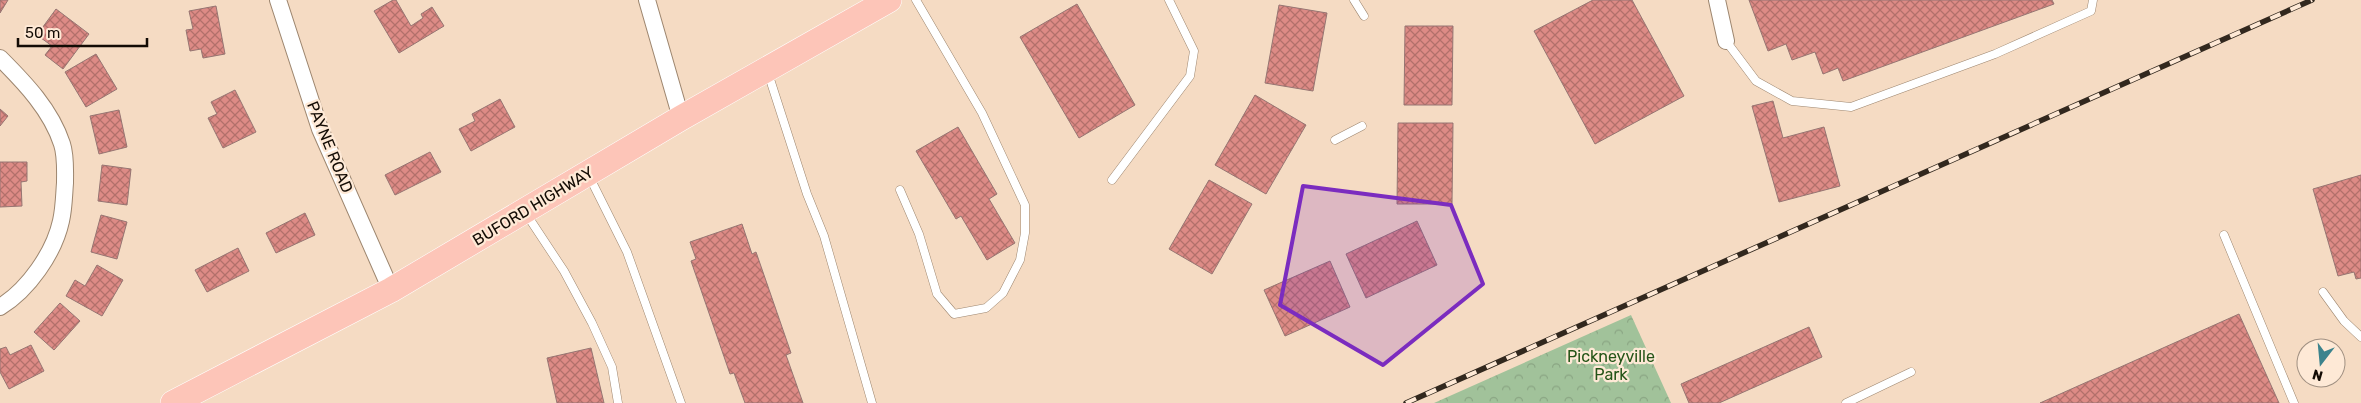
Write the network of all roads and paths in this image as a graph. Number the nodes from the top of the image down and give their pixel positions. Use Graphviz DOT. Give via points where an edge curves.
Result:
graph roads {
  1 [pos="278,0"];
  2 [pos="647,0"];
  3 [pos="853,0"];
  4 [pos="889,0"];
  5 [pos="916,0"];
  6 [pos="1168,0"];
  7 [pos="1354,0"];
  8 [pos="1717,0"];
  9 [pos="2094,0"];
  10 [pos="1364,16"];
  11 [pos="837,30"];
  12 [pos="1726,41"];
  13 [pos="0,58"];
  14 [pos="767,69"];
  15 [pos="681,118"];
  16 [pos="1362,126"];
  17 [pos="1335,140"];
  18 [pos="588,173"];
  19 [pos="1112,180"];
  20 [pos="900,190"];
  21 [pos="524,211"];
  22 [pos="2224,235"];
  23 [pos="391,290"];
  24 [pos="2323,292"];
  25 [pos="0,307"];
  26 [pos="2361,337"];
  27 [pos="1910,372"];
  28 [pos="173,403"];
  29 [pos="618,403"];
  30 [pos="681,403"];
  31 [pos="872,403"];
  32 [pos="1846,403"];
  33 [pos="2294,403"];
  1 -- 23 [label="street, PAYNE ROAD" via="320,129"];
  2 -- 15 [label="street"];
  3 -- 11 [label="main road"];
  4 -- 11 [label="main road, BUFORD HIGHWAY"];
  5 -- 20 [label="lane" via="982,113 1024,205 1025,233 1020,260 1003,293 986,308 954,314 937,294 919,234"];
  6 -- 19 [label="lane" via="1194,51 1190,76"];
  7 -- 10 [label="lane"];
  8 -- 12 [label="street"];
  9 -- 12 [label="lane" via="2091,11 1995,54 1851,107 1792,101 1756,81"];
  11 -- 14 [label="main road, BUFORD HIGHWAY"];
  13 -- 25 [label="street" via="29,87 52,122 62,145 65,171 61,222 53,244 40,267"];
  14 -- 15 [label="main road, BUFORD HIGHWAY"];
  14 -- 31 [label="lane" via="807,194 824,236"];
  15 -- 18 [label="main road, BUFORD HIGHWAY"];
  16 -- 17 [label="lane"];
  18 -- 21 [label="main road, BUFORD HIGHWAY"];
  18 -- 30 [label="lane" via="627,252"];
  21 -- 23 [label="main road, BUFORD HIGHWAY"];
  21 -- 29 [label="lane" via="564,271 592,323 612,367"];
  22 -- 33 [label="lane"];
  23 -- 28 [label="main road, BUFORD HIGHWAY"];
  24 -- 26 [label="lane" via="2344,321"];
  27 -- 32 [label="lane"];
}
